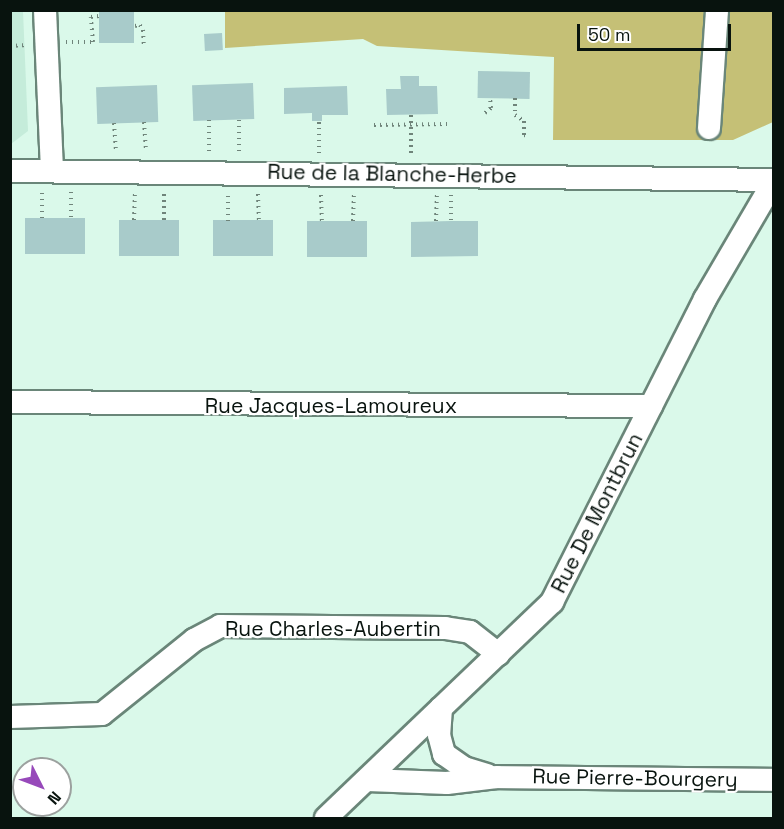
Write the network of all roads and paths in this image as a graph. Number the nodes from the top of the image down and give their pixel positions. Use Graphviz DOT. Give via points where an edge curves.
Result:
graph roads {
  1 [pos="45,10"];
  2 [pos="717,10"];
  3 [pos="99,16"];
  4 [pos="135,26"];
  5 [pos="60,42"];
  6 [pos="31,45"];
  7 [pos="10,46"];
  8 [pos="144,47"];
  9 [pos="490,98"];
  10 [pos="515,98"];
  11 [pos="485,113"];
  12 [pos="411,115"];
  13 [pos="208,120"];
  14 [pos="239,120"];
  15 [pos="144,122"];
  16 [pos="319,122"];
  17 [pos="114,123"];
  18 [pos="447,124"];
  19 [pos="374,125"];
  20 [pos="411,125"];
  21 [pos="708,128"];
  22 [pos="529,136"];
  23 [pos="116,158"];
  24 [pos="147,158"];
  25 [pos="209,158"];
  26 [pos="239,159"];
  27 [pos="320,159"];
  28 [pos="411,159"];
  29 [pos="10,171"];
  30 [pos="47,178"];
  31 [pos="774,180"];
  32 [pos="71,186"];
  33 [pos="135,187"];
  34 [pos="163,187"];
  35 [pos="229,187"];
  36 [pos="258,187"];
  37 [pos="321,188"];
  38 [pos="354,188"];
  39 [pos="437,188"];
  40 [pos="450,188"];
  41 [pos="42,218"];
  42 [pos="71,218"];
  43 [pos="134,220"];
  44 [pos="164,220"];
  45 [pos="259,220"];
  46 [pos="228,221"];
  47 [pos="322,221"];
  48 [pos="353,221"];
  49 [pos="436,221"];
  50 [pos="451,221"];
  51 [pos="10,402"];
  52 [pos="651,406"];
  53 [pos="498,654"];
  54 [pos="441,708"];
  55 [pos="10,717"];
  56 [pos="497,777"];
  57 [pos="367,780"];
  58 [pos="774,780"];
  59 [pos="326,819"];
  1 -- 30 [label="street"];
  2 -- 21 [label="street"];
  3 -- 5 [label="path" via="91,17 93,42"];
  4 -- 8 [label="path" via="143,30"];
  6 -- 7 [label="path"];
  9 -- 11 [label="path" via="491,108"];
  10 -- 22 [label="path" via="515,115 524,122 524,135"];
  12 -- 20 [label="path"];
  13 -- 25 [label="path"];
  14 -- 26 [label="path"];
  15 -- 24 [label="path"];
  16 -- 27 [label="path"];
  17 -- 23 [label="path"];
  18 -- 20 [label="path"];
  19 -- 20 [label="path"];
  20 -- 28 [label="path"];
  29 -- 30 [label="street, Rue de la Blanche-Herbe"];
  30 -- 31 [label="street, Rue de la Blanche-Herbe"];
  30 -- 41 [label="path"];
  31 -- 52 [label="street, Rue De Montbrun" via="705,299"];
  32 -- 42 [label="path"];
  33 -- 43 [label="path"];
  34 -- 44 [label="path"];
  35 -- 46 [label="path"];
  36 -- 45 [label="path"];
  37 -- 47 [label="path"];
  38 -- 48 [label="path"];
  39 -- 49 [label="path"];
  40 -- 50 [label="path"];
  51 -- 52 [label="street, Rue Jacques-Lamoureux"];
  52 -- 53 [label="street, Rue De Montbrun" via="552,602"];
  53 -- 54 [label="street, Rue De Montbrun"];
  53 -- 55 [label="street, Rue Charles-Aubertin" via="470,632 446,628 220,627 194,640 102,714"];
  54 -- 56 [label="street, Rue Pierre-Bourgery" via="439,735 444,754 464,768"];
  54 -- 57 [label="street, Rue De Montbrun"];
  56 -- 57 [label="street, Rue Pierre-Bourgery" via="447,783"];
  56 -- 58 [label="street, Rue Pierre-Bourgery"];
  57 -- 59 [label="street, Rue De Montbrun"];
}
